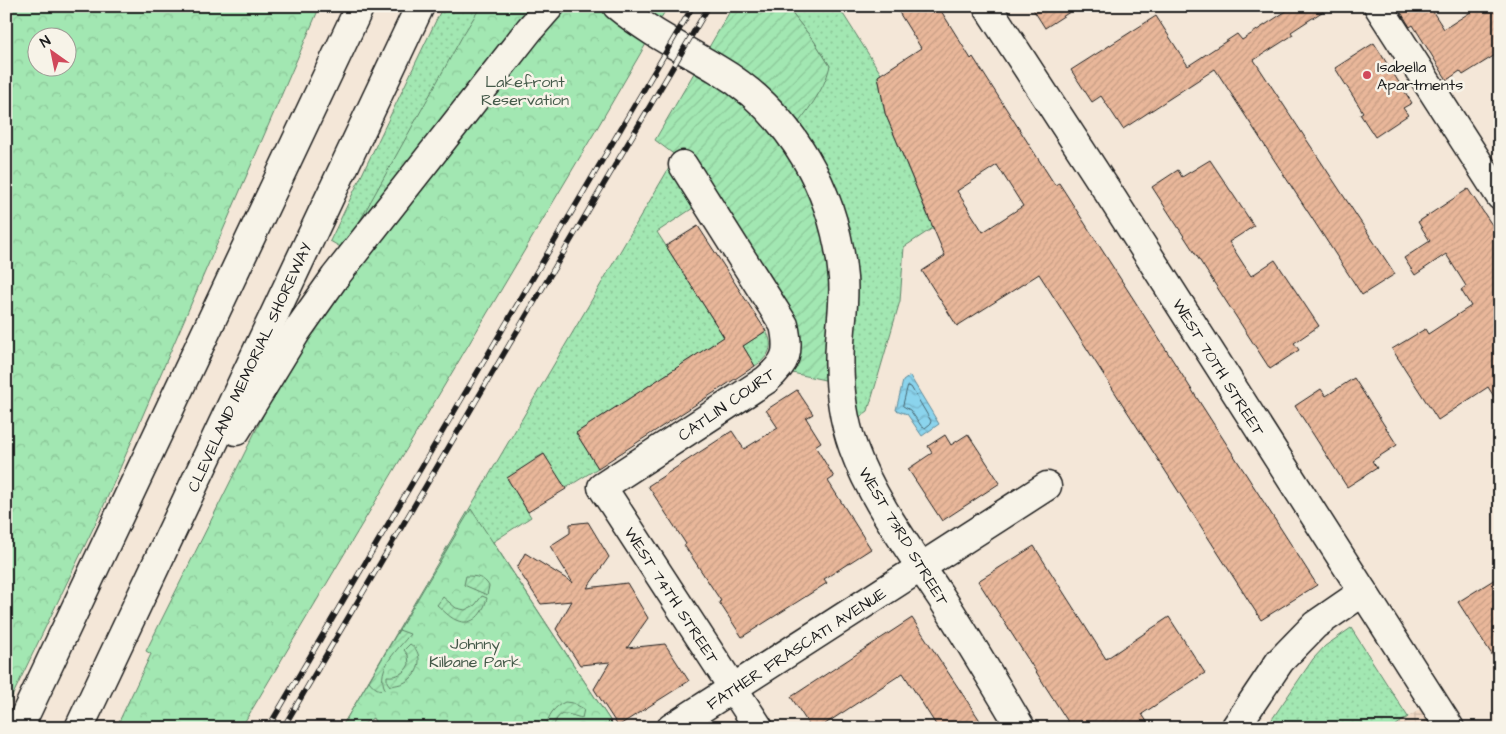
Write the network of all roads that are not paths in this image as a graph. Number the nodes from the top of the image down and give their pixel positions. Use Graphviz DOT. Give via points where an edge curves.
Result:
graph roads {
  1 [pos="339,6"];
  2 [pos="360,6"];
  3 [pos="420,6"];
  4 [pos="550,6"];
  5 [pos="618,6"];
  6 [pos="987,6"];
  7 [pos="1378,6"];
  8 [pos="314,102"];
  9 [pos="683,165"];
  10 [pos="1500,196"];
  11 [pos="1046,486"];
  12 [pos="602,487"];
  13 [pos="166,543"];
  14 [pos="922,567"];
  15 [pos="1363,592"];
  16 [pos="733,688"];
  17 [pos="19,728"];
  18 [pos="79,728"];
  19 [pos="671,728"];
  20 [pos="759,728"];
  21 [pos="1021,728"];
  22 [pos="1235,728"];
  23 [pos="1450,728"];
  1 -- 8 [label="main road"];
  2 -- 8 [label="main road"];
  3 -- 13 [label="main road, CLEVELAND MEMORIAL SHOREWAY"];
  4 -- 13 [label="main road" via="317,302"];
  5 -- 14 [label="main road, WEST 73RD STREET" via="657,36 717,69 752,94 790,134 811,167 828,207 840,253 843,280 839,383 847,426 860,466"];
  6 -- 15 [label="main road, WEST 70TH STREET"];
  7 -- 10 [label="main road"];
  8 -- 17 [label="main road"];
  9 -- 12 [label="main road, CATLIN COURT" via="784,324 788,341 785,358 778,370 766,380"];
  11 -- 14 [label="main road, FATHER FRASCATI AVENUE"];
  12 -- 16 [label="main road, WEST 74TH STREET"];
  13 -- 18 [label="main road, CLEVELAND MEMORIAL SHOREWAY"];
  14 -- 16 [label="main road, FATHER FRASCATI AVENUE"];
  14 -- 21 [label="main road, WEST 73RD STREET"];
  15 -- 22 [label="main road" via="1315,625 1280,661"];
  15 -- 23 [label="main road, WEST 70TH STREET"];
  16 -- 19 [label="main road, FATHER FRASCATI AVENUE"];
  16 -- 20 [label="main road, WEST 74TH STREET"];
}
